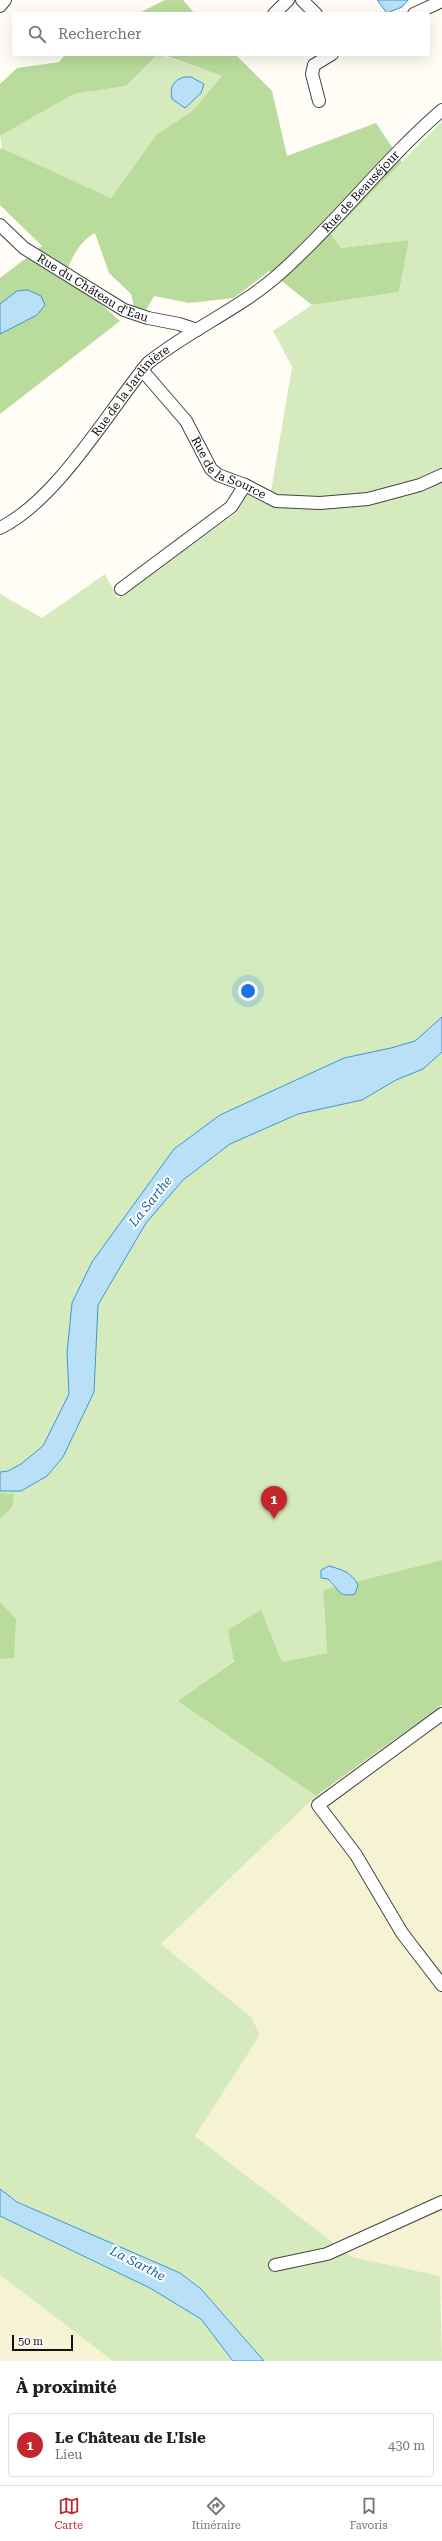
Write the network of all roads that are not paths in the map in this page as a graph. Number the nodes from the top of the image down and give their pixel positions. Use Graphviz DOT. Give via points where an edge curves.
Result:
graph roads {
  1 [pos="5,0"];
  2 [pos="288,0"];
  3 [pos="302,0"];
  4 [pos="442,1"];
  5 [pos="0,6"];
  6 [pos="276,12"];
  7 [pos="314,12"];
  8 [pos="418,12"];
  9 [pos="329,56"];
  10 [pos="318,101"];
  11 [pos="442,110"];
  12 [pos="0,225"];
  13 [pos="279,274"];
  14 [pos="197,330"];
  15 [pos="142,370"];
  16 [pos="442,475"];
  17 [pos="245,485"];
  18 [pos="0,528"];
  19 [pos="121,589"];
  20 [pos="442,1714"];
  21 [pos="442,1985"];
  22 [pos="442,2202"];
  23 [pos="275,2265"];
  1 -- 5 [label="street"];
  2 -- 6 [label="street"];
  3 -- 7 [label="street"];
  4 -- 8 [label="street"];
  9 -- 10 [label="street" via="314,65 312,74"];
  11 -- 13 [label="street, Rue de Beauséjour"];
  12 -- 14 [label="street, Rue du Château d'Eau" via="24,248 124,310"];
  13 -- 14 [label="street, Rue de la Jardinière" via="244,302"];
  14 -- 15 [label="street, Rue de la Jardinière" via="165,350"];
  15 -- 17 [label="street, Rue de la Source" via="186,421 211,469 218,476"];
  15 -- 18 [label="street, Rue de la Jardinière" via="56,482 32,508"];
  16 -- 17 [label="street, Rue de la Source" via="420,485 368,499 320,503 276,501"];
  17 -- 19 [label="street" via="231,507"];
  20 -- 21 [label="street" via="318,1805 356,1855 402,1933"];
  22 -- 23 [label="street" via="326,2254"];
}
